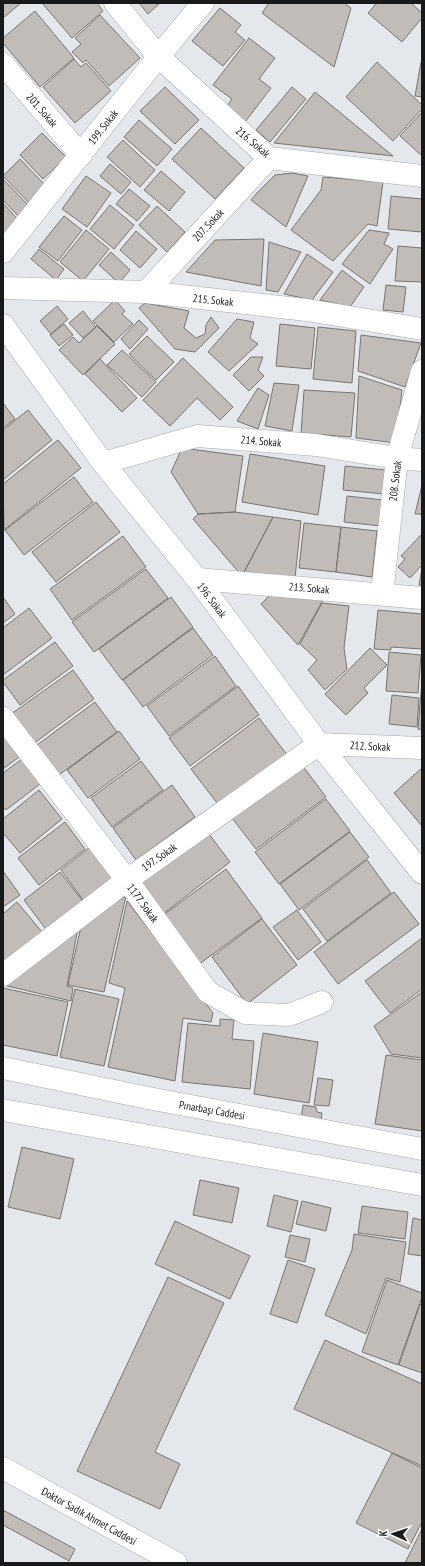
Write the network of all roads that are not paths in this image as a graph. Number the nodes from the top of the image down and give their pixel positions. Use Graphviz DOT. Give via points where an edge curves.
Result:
graph roads {
  1 [pos="115,3"];
  2 [pos="203,3"];
  3 [pos="158,56"];
  4 [pos="3,64"];
  5 [pos="81,156"];
  6 [pos="270,158"];
  7 [pos="422,176"];
  8 [pos="3,252"];
  9 [pos="3,288"];
  10 [pos="146,292"];
  11 [pos="3,325"];
  12 [pos="422,329"];
  13 [pos="422,371"];
  14 [pos="397,458"];
  15 [pos="422,460"];
  16 [pos="103,463"];
  17 [pos="197,579"];
  18 [pos="382,594"];
  19 [pos="422,598"];
  20 [pos="3,718"];
  21 [pos="318,744"];
  22 [pos="422,748"];
  23 [pos="422,873"];
  24 [pos="127,880"];
  25 [pos="3,975"];
  26 [pos="322,1002"];
  27 [pos="3,1068"];
  28 [pos="3,1110"];
  29 [pos="422,1149"];
  30 [pos="422,1185"];
  31 [pos="3,1468"];
  32 [pos="176,1563"];
  1 -- 3 [label="street, 216. Sokak"];
  2 -- 3 [label="street, 199. Sokak"];
  3 -- 5 [label="street, 199. Sokak"];
  3 -- 6 [label="street, 216. Sokak"];
  4 -- 5 [label="street, 201. Sokak"];
  5 -- 8 [label="street, 199. Sokak"];
  6 -- 7 [label="street, 216. Sokak"];
  6 -- 10 [label="street, 207. Sokak"];
  9 -- 10 [label="street, 215. Sokak"];
  10 -- 12 [label="street, 215. Sokak" via="307,310"];
  11 -- 16 [label="street, 196. Sokak"];
  13 -- 14 [label="street, 208. Sokak"];
  14 -- 15 [label="street, 214. Sokak"];
  14 -- 16 [label="street, 214. Sokak" via="316,445 197,436"];
  14 -- 18 [label="street, 208. Sokak"];
  16 -- 17 [label="street, 196. Sokak"];
  17 -- 18 [label="street, 213. Sokak"];
  17 -- 21 [label="street, 196. Sokak"];
  18 -- 19 [label="street, 213. Sokak"];
  20 -- 24 [label="street, 1177. Sokak"];
  21 -- 22 [label="street, 212. Sokak"];
  21 -- 23 [label="street, 196. Sokak"];
  21 -- 24 [label="street, 197. Sokak"];
  24 -- 25 [label="street, 197. Sokak"];
  24 -- 26 [label="street, 1177. Sokak" via="208,992 245,1013 289,1015"];
  27 -- 29 [label="street, Pınarbaşı Caddesi" via="156,1100"];
  28 -- 30 [label="street"];
  31 -- 32 [label="street, Doktor Sadık Ahmet Caddesi"];
}
